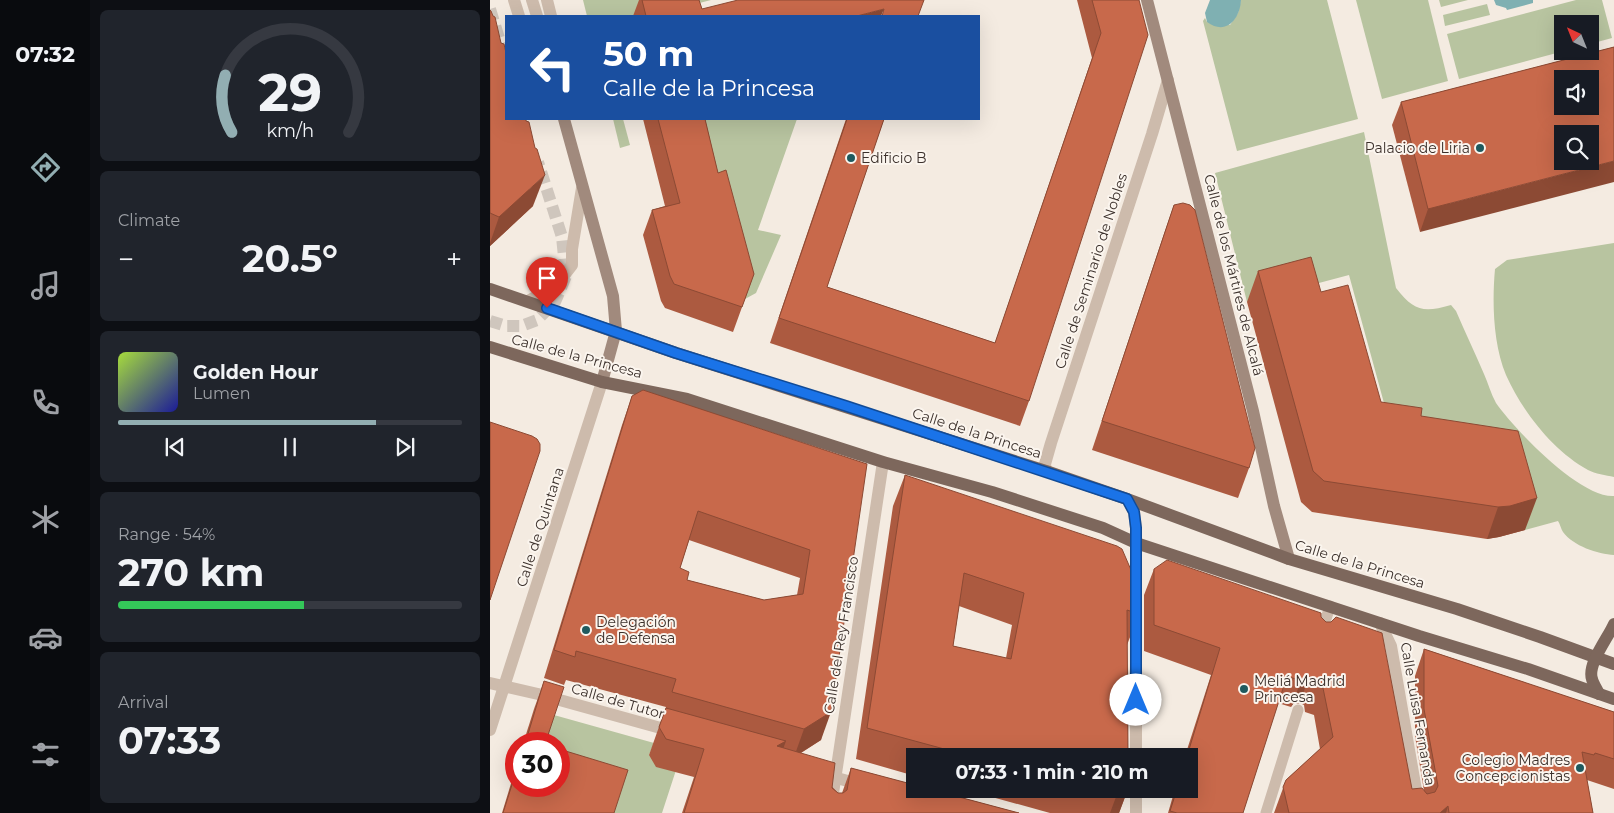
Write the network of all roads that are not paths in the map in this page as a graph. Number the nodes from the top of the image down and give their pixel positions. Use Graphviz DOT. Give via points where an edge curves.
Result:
graph roads {
  1 [pos="514,0"];
  2 [pos="532,0"];
  3 [pos="547,0"];
  4 [pos="1147,0"];
  5 [pos="519,15"];
  6 [pos="537,15"];
  7 [pos="551,15"];
  8 [pos="1168,80"];
  9 [pos="564,120"];
  10 [pos="582,188"];
  11 [pos="490,289"];
  12 [pos="528,301"];
  13 [pos="616,331"];
  14 [pos="490,347"];
  15 [pos="602,382"];
  16 [pos="883,462"];
  17 [pos="1046,471"];
  18 [pos="1127,499"];
  19 [pos="1136,543"];
  20 [pos="1289,559"];
  21 [pos="1330,606"];
  22 [pos="1380,623"];
  23 [pos="1614,624"];
  24 [pos="1319,641"];
  25 [pos="1596,658"];
  26 [pos="1614,664"];
  27 [pos="490,683"];
  28 [pos="504,686"];
  29 [pos="1600,694"];
  30 [pos="1614,699"];
  31 [pos="1298,710"];
  32 [pos="490,730"];
  33 [pos="691,737"];
  34 [pos="1136,748"];
  35 [pos="806,769"];
  36 [pos="835,777"];
  37 [pos="873,788"];
  38 [pos="1136,798"];
  39 [pos="830,813"];
  40 [pos="1136,813"];
  41 [pos="1266,813"];
  42 [pos="1420,813"];
  1 -- 5 [label="street"];
  2 -- 6 [label="street"];
  3 -- 7 [label="street"];
  4 -- 8 [label="street, Calle de los Mártires de Alcalá"];
  8 -- 17 [label="street, Calle de Seminario de Nobles" via="1050,443 1044,464"];
  8 -- 20 [label="street, Calle de los Mártires de Alcalá"];
  9 -- 10 [label="street"];
  10 -- 12 [label="street" via="572,265 548,290"];
  10 -- 13 [label="street" via="612,296"];
  11 -- 12 [label="main road, Calle de la Princesa"];
  12 -- 13 [label="main road, Calle de la Princesa"];
  13 -- 15 [label="street, Calle de Quintana"];
  13 -- 17 [label="main road, Calle de la Princesa"];
  14 -- 15 [label="main road, Calle de la Princesa"];
  15 -- 16 [label="main road, Calle de la Princesa" via="687,399"];
  15 -- 28 [label="street, Calle de Quintana"];
  16 -- 19 [label="main road, Calle de la Princesa" via="992,492 1103,528"];
  16 -- 36 [label="street, Calle del Rey Francisco"];
  17 -- 18 [label="main road, Calle de la Princesa"];
  18 -- 19 [label="street" via="1134,512"];
  18 -- 20 [label="main road, Calle de la Princesa"];
  19 -- 21 [label="main road, Calle de la Princesa"];
  19 -- 34 [label="street"];
  20 -- 25 [label="main road, Calle de la Princesa" via="1457,610"];
  21 -- 22 [label="main road, Calle de la Princesa"];
  21 -- 24 [label="lane"];
  22 -- 29 [label="main road, Calle de la Princesa"];
  22 -- 42 [label="street, Calle Luisa Fernanda" via="1391,646"];
  23 -- 25 [label="main road"];
  25 -- 26 [label="main road, Calle de la Princesa"];
  25 -- 29 [label="main road" via="1591,678"];
  27 -- 28 [label="street, Calle de Tutor"];
  28 -- 32 [label="street, Calle de Quintana"];
  28 -- 33 [label="street, Calle de Tutor"];
  29 -- 30 [label="main road, Calle de la Princesa"];
  31 -- 41 [label="lane"];
  35 -- 36 [label="street"];
  36 -- 37 [label="street"];
  36 -- 39 [label="street, Calle del Rey Francisco"];
  38 -- 40 [label="street"];
}
